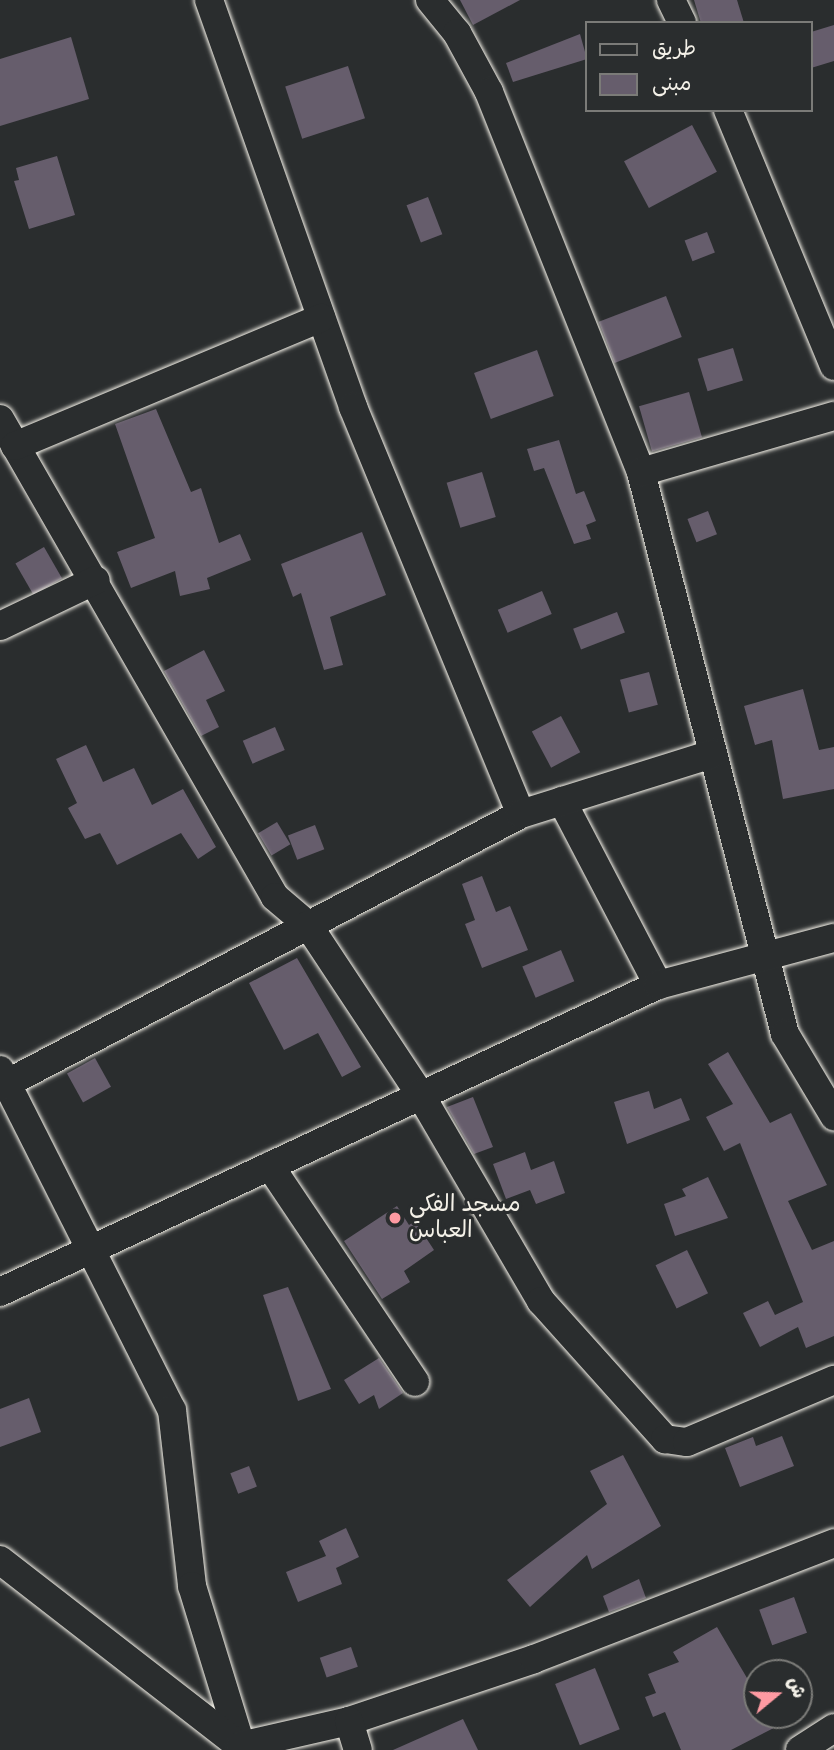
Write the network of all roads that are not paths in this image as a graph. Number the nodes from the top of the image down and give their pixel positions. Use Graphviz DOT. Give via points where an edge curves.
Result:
graph roads {
  1 [pos="209,0"];
  2 [pos="430,0"];
  3 [pos="671,0"];
  4 [pos="681,21"];
  5 [pos="729,112"];
  6 [pos="321,318"];
  7 [pos="834,366"];
  8 [pos="834,416"];
  9 [pos="0,419"];
  10 [pos="15,446"];
  11 [pos="641,472"];
  12 [pos="96,580"];
  13 [pos="0,626"];
  14 [pos="713,754"];
  15 [pos="562,801"];
  16 [pos="521,814"];
  17 [pos="308,925"];
  18 [pos="834,938"];
  19 [pos="769,956"];
  20 [pos="657,985"];
  21 [pos="2,1080"];
  22 [pos="420,1094"];
  23 [pos="834,1116"];
  24 [pos="270,1166"];
  25 [pos="92,1248"];
  26 [pos="0,1292"];
  27 [pos="834,1380"];
  28 [pos="415,1382"];
  29 [pos="834,1542"];
  30 [pos="0,1560"];
  31 [pos="349,1721"];
  32 [pos="834,1728"];
  33 [pos="241,1748"];
  34 [pos="358,1750"];
  35 [pos="800,1750"];
  1 -- 6 [label="street"];
  2 -- 11 [label="street" via="457,33 489,92"];
  3 -- 4 [label="street"];
  5 -- 7 [label="street"];
  6 -- 10 [label="street"];
  6 -- 16 [label="street"];
  8 -- 11 [label="street"];
  9 -- 10 [label="street"];
  10 -- 12 [label="street"];
  11 -- 14 [label="street"];
  12 -- 13 [label="street"];
  12 -- 17 [label="street" via="275,897"];
  14 -- 15 [label="street"];
  14 -- 19 [label="street"];
  15 -- 16 [label="street"];
  15 -- 20 [label="street"];
  16 -- 17 [label="street"];
  17 -- 21 [label="street"];
  17 -- 22 [label="street"];
  18 -- 19 [label="street"];
  19 -- 20 [label="street"];
  19 -- 23 [label="street" via="785,1034"];
  20 -- 22 [label="street"];
  21 -- 25 [label="street"];
  22 -- 24 [label="street"];
  22 -- 27 [label="street" via="541,1301 665,1439 687,1443"];
  24 -- 25 [label="street"];
  24 -- 28 [label="street"];
  25 -- 26 [label="street"];
  25 -- 33 [label="street" via="172,1410 192,1586"];
  29 -- 31 [label="street" via="534,1659"];
  30 -- 33 [label="street"];
  31 -- 33 [label="street"];
  31 -- 34 [label="street"];
  32 -- 35 [label="street"];
}
